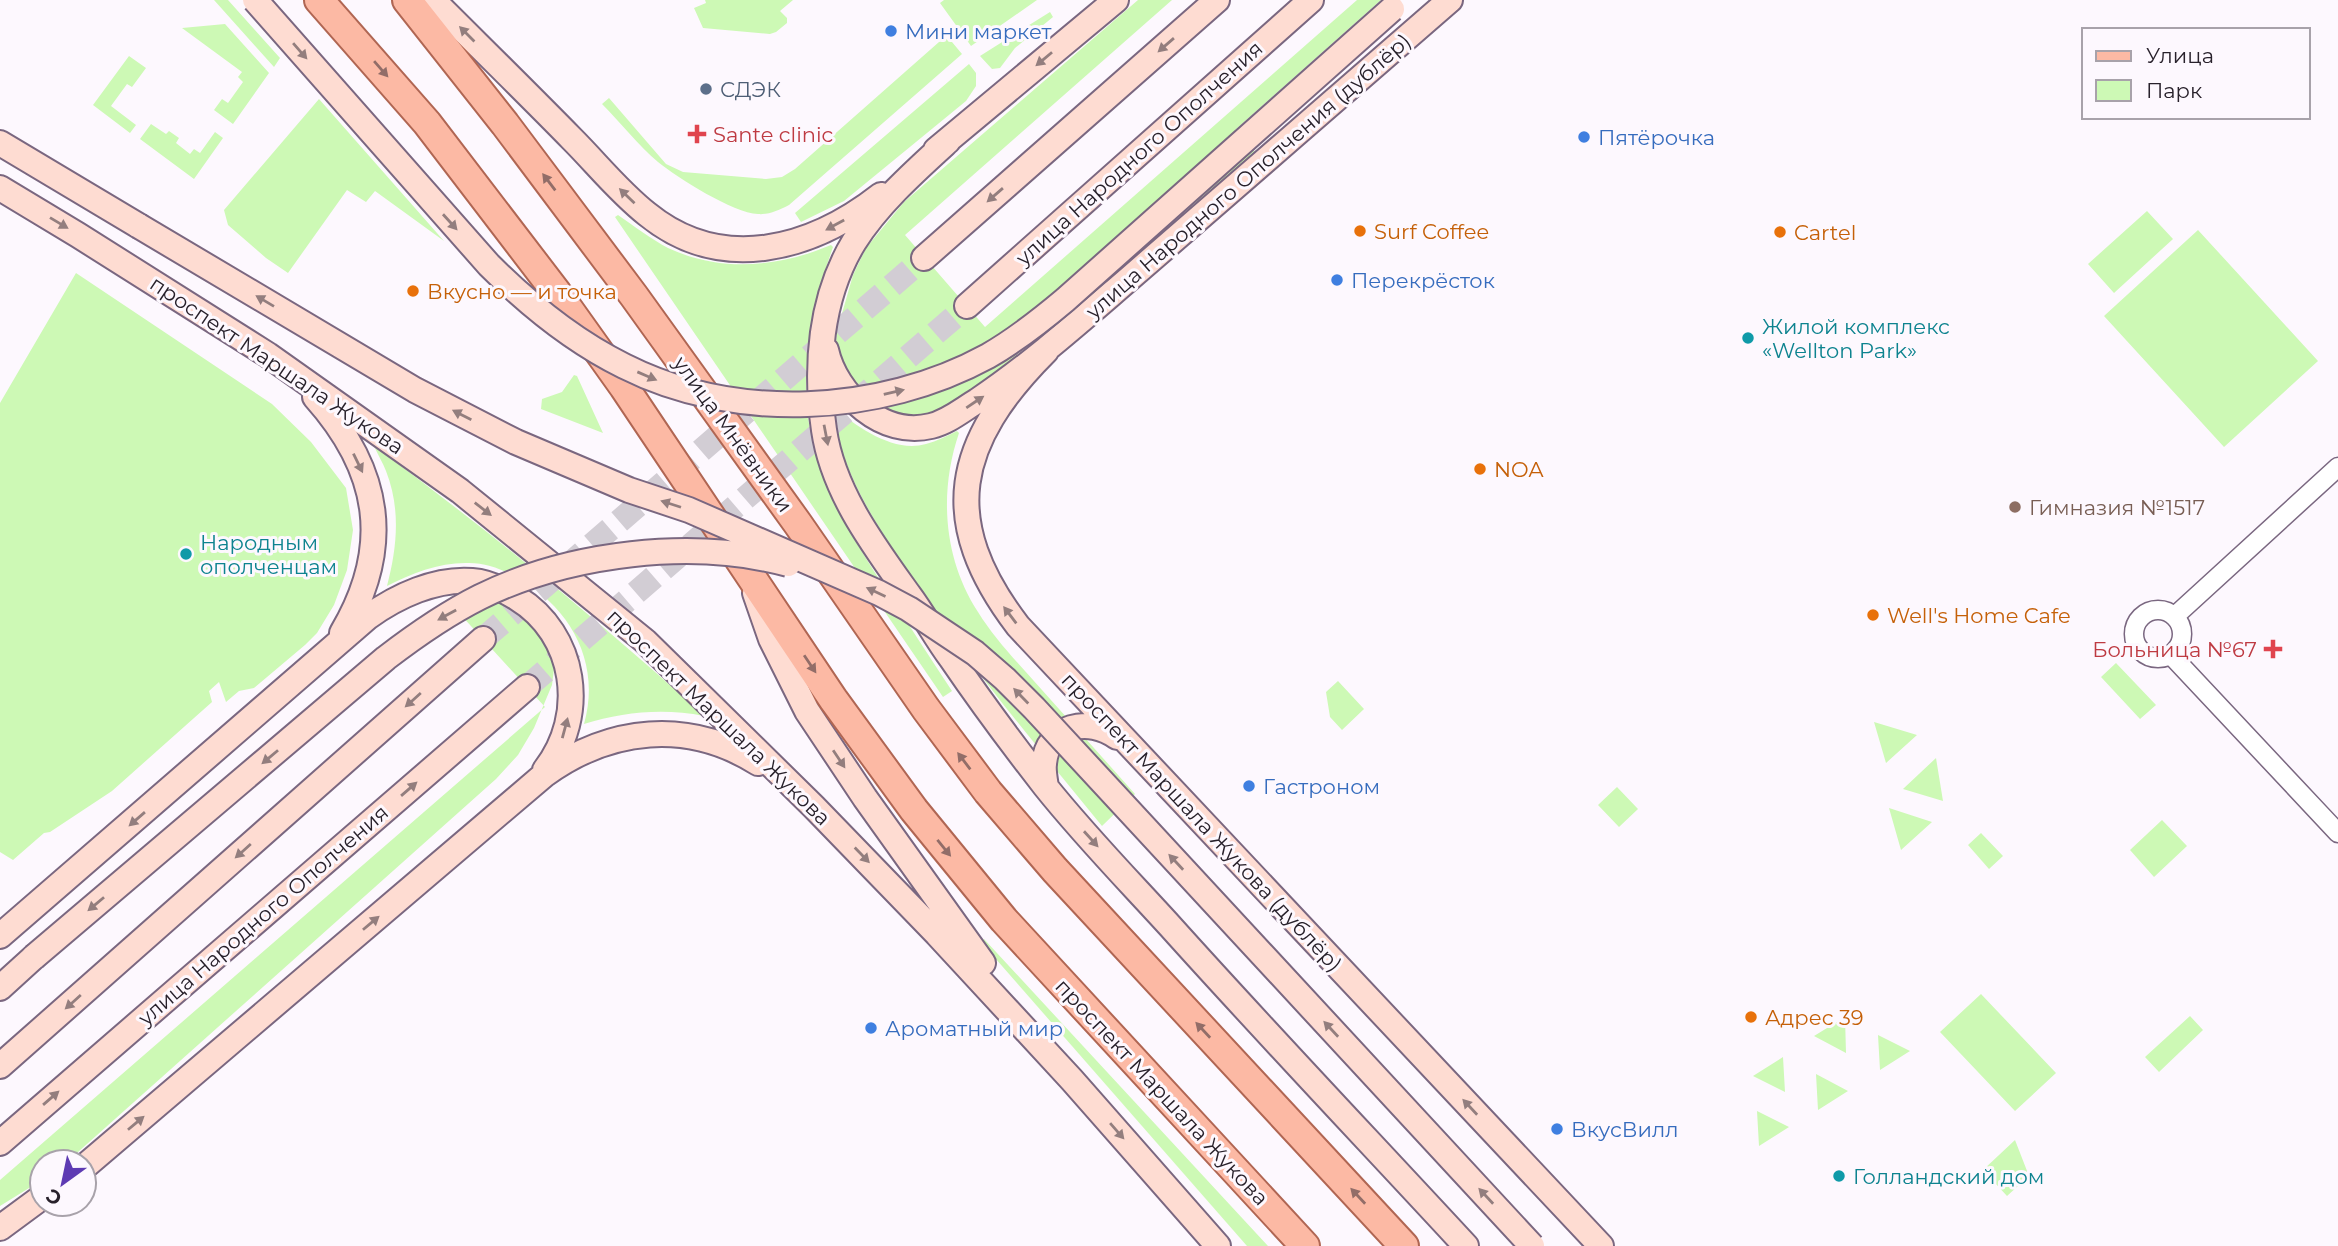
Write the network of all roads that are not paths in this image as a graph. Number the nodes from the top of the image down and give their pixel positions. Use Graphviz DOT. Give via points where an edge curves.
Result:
graph roads {
  1 [pos="255,0"];
  2 [pos="319,0"];
  3 [pos="407,0"];
  4 [pos="433,0"];
  5 [pos="1116,0"];
  6 [pos="1217,0"];
  7 [pos="1311,0"];
  8 [pos="1450,0"];
  9 [pos="1397,4"];
  10 [pos="948,141"];
  11 [pos="0,143"];
  12 [pos="0,188"];
  13 [pos="924,258"];
  14 [pos="967,306"];
  15 [pos="824,329"];
  16 [pos="1046,351"];
  17 [pos="268,355"];
  18 [pos="2338,467"];
  19 [pos="745,566"];
  20 [pos="847,579"];
  21 [pos="2175,616"];
  22 [pos="483,639"];
  23 [pos="334,646"];
  24 [pos="2171,655"];
  25 [pos="527,687"];
  26 [pos="1140,755"];
  27 [pos="531,786"];
  28 [pos="1046,787"];
  29 [pos="814,807"];
  30 [pos="2338,833"];
  31 [pos="0,936"];
  32 [pos="0,988"];
  33 [pos="0,1066"];
  34 [pos="1072,1080"];
  35 [pos="0,1143"];
  36 [pos="98,1155"];
  37 [pos="28,1207"];
  38 [pos="0,1228"];
  39 [pos="1218,1246"];
  40 [pos="1305,1246"];
  41 [pos="1404,1246"];
  42 [pos="1466,1246"];
  43 [pos="1532,1246"];
  44 [pos="1601,1246"];
  1 -- 9 [label="main road, one-way, bridge" via="489,265 553,322 625,367 668,385 768,403 848,401 897,392 945,376 1029,331"];
  2 -- 19 [label="main road, one-way" via="428,122 558,293"];
  41 -- 3 [label="main road, улица Мнёвники, one-way" via="988,792 634,296"];
  10 -- 4 [label="main road, one-way" via="859,211 814,236 756,249 699,243 649,216 626,196"];
  5 -- 10 [label="main road, one-way"];
  6 -- 13 [label="main road, one-way"];
  7 -- 14 [label="main road, улица Народного Ополчения"];
  8 -- 16 [label="main road, улица Народного Ополчения (дублёр)"];
  10 -- 15 [label="main road" via="895,192 855,242 838,278"];
  20 -- 11 [label="main road, one-way, bridge" via="516,442 415,390"];
  12 -- 17 [label="main road, проспект Маршала Жукова, one-way"];
  15 -- 16 [label="main road, one-way" via="827,358 847,392 875,417 913,429 955,416"];
  15 -- 28 [label="main road, one-way" via="820,365 825,433 843,489 872,544"];
  26 -- 16 [label="main road, проспект Маршала Жукова (дублёр), one-way" via="1009,614 987,580 969,535 965,494 976,451 999,406"];
  17 -- 23 [label="main road, one-way" via="292,374 334,421 372,498 374,531 367,576 353,614"];
  17 -- 29 [label="main road, проспект Маршала Жукова, one-way" via="460,491 645,640"];
  18 -- 21 [label="street"];
  19 -- 34 [label="main road, one-way" via="771,639 807,711 950,920"];
  19 -- 40 [label="main road, проспект Маршала Жукова, one-way" via="868,749 962,870"];
  20 -- 32 [label="main road, one-way, bridge" via="748,556 684,551 560,568 481,596 430,625 386,658"];
  43 -- 20 [label="main road, one-way, bridge" via="1005,679 943,630"];
  21 -- 24 [label="street" via="2183,636"];
  21 -- 24 [label="street" via="2162,610 2148,612 2134,629 2136,645 2148,656"];
  22 -- 33 [label="main road, one-way"];
  27 -- 23 [label="main road, one-way" via="562,740 570,695 567,665 555,633 521,601 474,581 430,587 386,605"];
  23 -- 31 [label="main road, one-way"];
  24 -- 30 [label="street"];
  35 -- 25 [label="main road, улица Народного Ополчения, one-way"];
  26 -- 28 [label="main road" via="1110,732 1085,724 1070,727 1047,751 1043,765"];
  44 -- 26 [label="main road, проспект Маршала Жукова (дублёр), one-way"];
  27 -- 29 [label="main road" via="592,746 633,737 680,735 743,753"];
  36 -- 27 [label="main road, one-way"];
  28 -- 42 [label="main road, one-way"];
  29 -- 34 [label="main road, проспект Маршала Жукова, one-way"];
  34 -- 39 [label="main road, проспект Маршала Жукова, one-way"];
  37 -- 38 [label="main road"];
}
